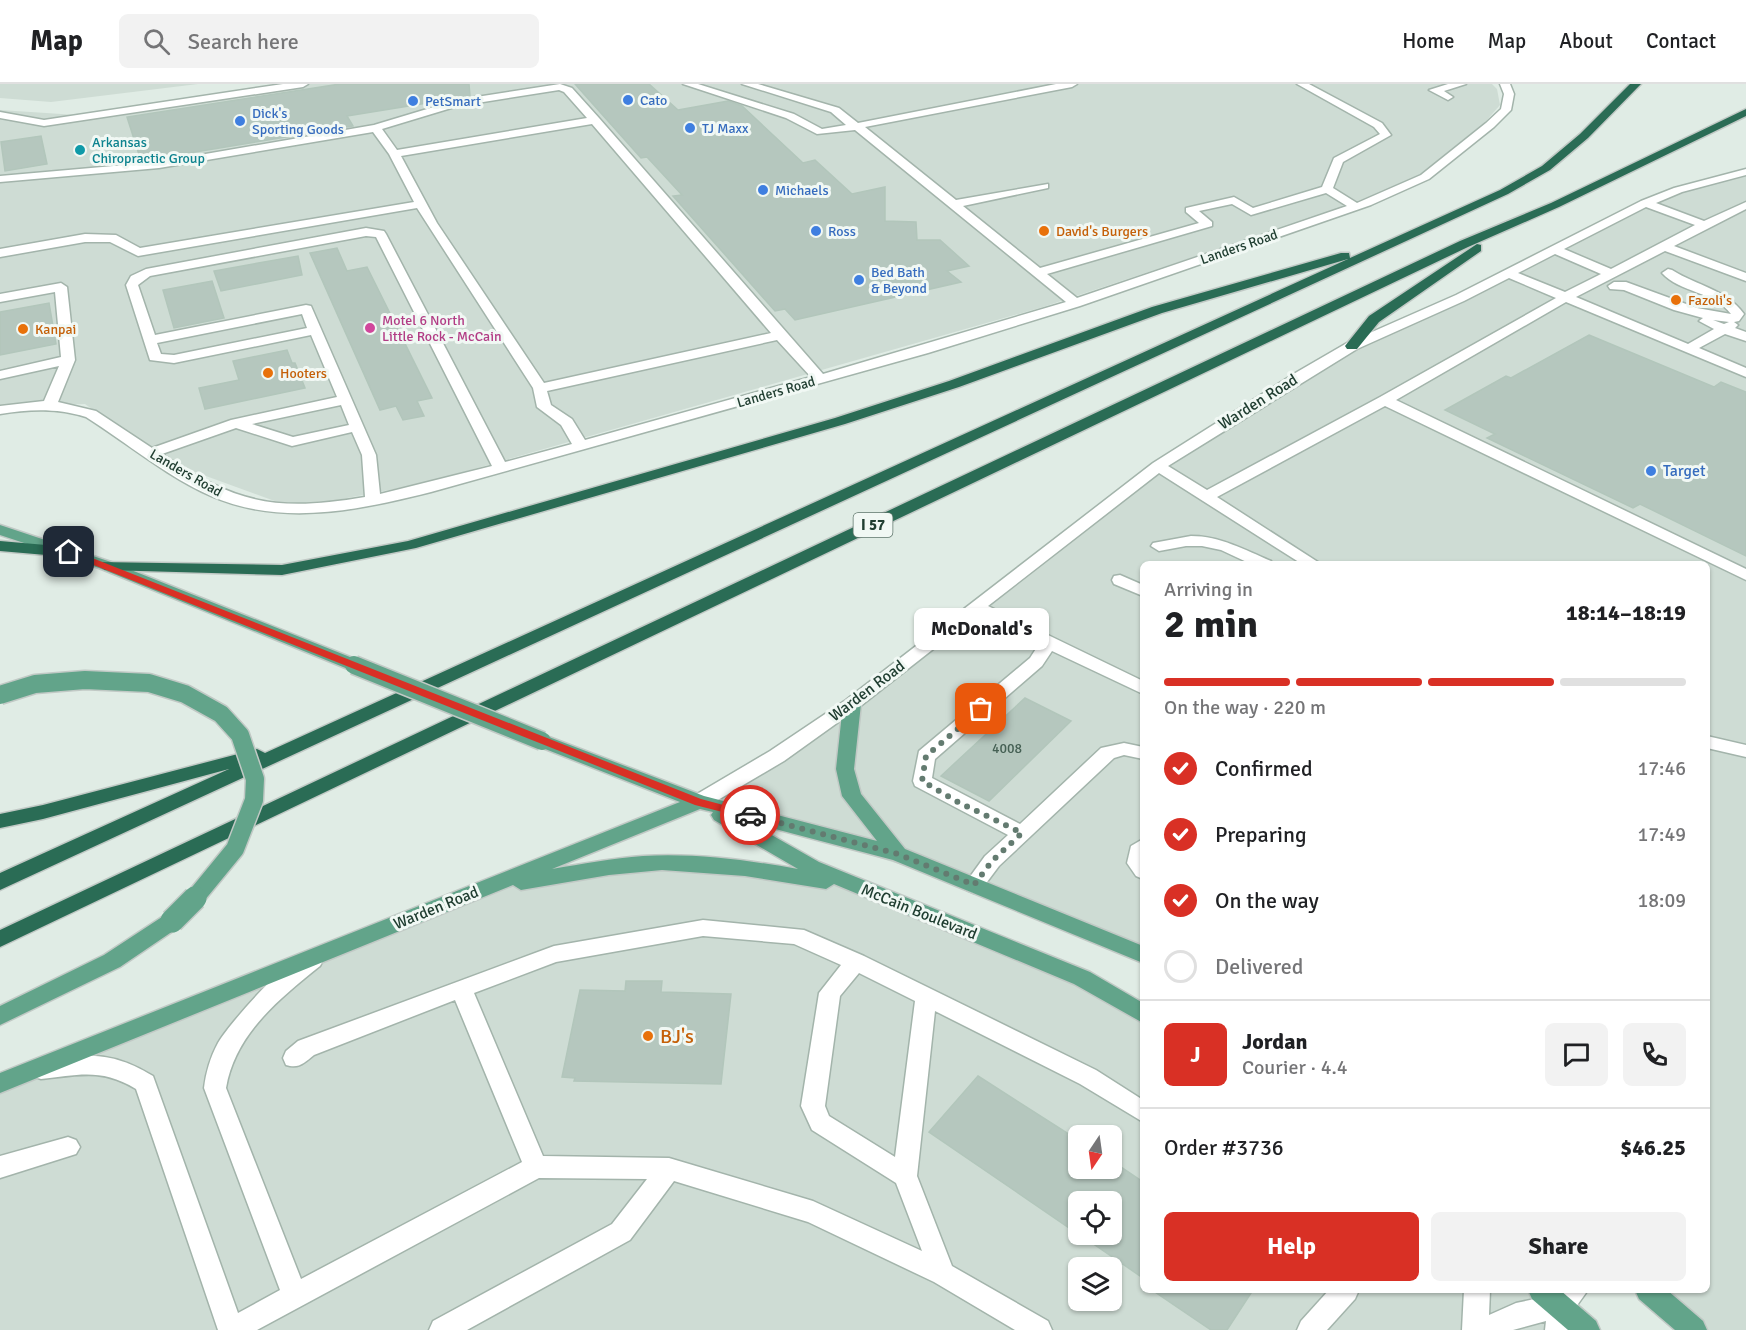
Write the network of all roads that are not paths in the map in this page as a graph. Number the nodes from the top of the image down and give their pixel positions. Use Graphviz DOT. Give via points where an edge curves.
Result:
graph roads {
  1 [pos="303,84"];
  2 [pos="688,84"];
  3 [pos="747,84"];
  4 [pos="1072,84"];
  5 [pos="1302,84"];
  6 [pos="1461,84"];
  7 [pos="1505,84"];
  8 [pos="1636,84"];
  9 [pos="1448,98"];
  10 [pos="1746,112"];
  11 [pos="0,115"];
  12 [pos="595,120"];
  13 [pos="858,126"];
  14 [pos="376,128"];
  15 [pos="394,154"];
  16 [pos="1746,172"];
  17 [pos="0,179"];
  18 [pos="1044,186"];
  19 [pos="1327,189"];
  20 [pos="1645,203"];
  21 [pos="420,204"];
  22 [pos="954,204"];
  23 [pos="1356,207"];
  24 [pos="1742,209"];
  25 [pos="1511,224"];
  26 [pos="1705,225"];
  27 [pos="1398,240"];
  28 [pos="1664,246"];
  29 [pos="1554,249"];
  30 [pos="0,253"];
  31 [pos="1636,261"];
  32 [pos="1038,273"];
  33 [pos="1508,273"];
  34 [pos="1668,273"];
  35 [pos="1746,277"];
  36 [pos="1613,280"];
  37 [pos="1566,297"];
  38 [pos="0,298"];
  39 [pos="1075,303"];
  40 [pos="1746,305"];
  41 [pos="1746,317"];
  42 [pos="1724,329"];
  43 [pos="315,330"];
  44 [pos="780,335"];
  45 [pos="1746,337"];
  46 [pos="150,340"];
  47 [pos="1352,346"];
  48 [pos="1688,349"];
  49 [pos="68,360"];
  50 [pos="1746,373"];
  51 [pos="0,375"];
  52 [pos="821,380"];
  53 [pos="540,388"];
  54 [pos="345,400"];
  55 [pos="1385,400"];
  56 [pos="50,404"];
  57 [pos="0,410"];
  58 [pos="236,423"];
  59 [pos="357,427"];
  60 [pos="581,446"];
  61 [pos="152,453"];
  62 [pos="1158,466"];
  63 [pos="501,468"];
  64 [pos="1207,496"];
  65 [pos="373,501"];
  66 [pos="0,530"];
  67 [pos="0,546"];
  68 [pos="1159,546"];
  69 [pos="69,552"];
  70 [pos="1258,561"];
  71 [pos="1308,561"];
  72 [pos="105,566"];
  73 [pos="1746,575"];
  74 [pos="1120,580"];
  75 [pos="1140,590"];
  76 [pos="976,607"];
  77 [pos="1049,642"];
  78 [pos="1140,687"];
  79 [pos="0,695"];
  80 [pos="852,704"];
  81 [pos="306,742"];
  82 [pos="1710,743"];
  83 [pos="1746,751"];
  84 [pos="1140,752"];
  85 [pos="699,802"];
  86 [pos="0,821"];
  87 [pos="1022,833"];
  88 [pos="1140,849"];
  89 [pos="898,854"];
  90 [pos="1140,868"];
  91 [pos="0,882"];
  92 [pos="974,885"];
  93 [pos="857,886"];
  94 [pos="486,887"];
  95 [pos="0,939"];
  96 [pos="1140,954"];
  97 [pos="319,955"];
  98 [pos="856,962"];
  99 [pos="462,990"];
  100 [pos="926,997"];
  101 [pos="1140,1012"];
  102 [pos="0,1016"];
  103 [pos="294,1058"];
  104 [pos="34,1070"];
  105 [pos="0,1083"];
  106 [pos="1140,1110"];
  107 [pos="68,1147"];
  108 [pos="0,1167"];
  109 [pos="536,1167"];
  110 [pos="669,1169"];
  111 [pos="905,1176"];
  112 [pos="943,1274"];
  113 [pos="1343,1293"];
  114 [pos="1477,1293"];
  115 [pos="1545,1293"];
  116 [pos="1651,1293"];
  117 [pos="295,1295"];
  118 [pos="1564,1309"];
  119 [pos="231,1330"];
  120 [pos="442,1330"];
  121 [pos="1039,1330"];
  122 [pos="1310,1330"];
  123 [pos="1475,1330"];
  124 [pos="1487,1330"];
  125 [pos="1587,1330"];
  126 [pos="1694,1330"];
  1 -- 11 [label="street" via="44,123"];
  2 -- 13 [label="street" via="790,116 820,132"];
  3 -- 13 [label="street" via="835,110"];
  4 -- 13 [label="street"];
  5 -- 19 [label="street" via="1378,125 1386,135 1338,160"];
  6 -- 9 [label="street" via="1434,90"];
  7 -- 23 [label="street, Landers Road" via="1509,94 1506,110 1457,152 1409,186"];
  8 -- 27 [label="highway, I 57" via="1546,168 1504,192"];
  10 -- 25 [label="highway, I 57"];
  12 -- 14 [label="street" via="568,90 549,87 457,103"];
  12 -- 15 [label="street"];
  12 -- 44 [label="street"];
  13 -- 22 [label="street"];
  14 -- 15 [label="street"];
  14 -- 17 [label="street" via="136,168"];
  15 -- 21 [label="street"];
  16 -- 20 [label="street, Warden Road"];
  18 -- 22 [label="street"];
  19 -- 23 [label="street"];
  19 -- 32 [label="street" via="1251,212 1234,200 1190,210 1208,224"];
  20 -- 26 [label="street"];
  20 -- 29 [label="street, Warden Road"];
  21 -- 30 [label="street" via="138,252 112,238 85,238"];
  21 -- 53 [label="street"];
  22 -- 32 [label="street"];
  23 -- 39 [label="street, Landers Road"];
  24 -- 26 [label="street"];
  25 -- 47 [label="highway" via="1374,319"];
  25 -- 95 [label="highway, I 57"];
  26 -- 28 [label="street"];
  27 -- 72 [label="highway" via="1157,310 840,421 410,545 282,570"];
  27 -- 81 [label="highway, I 57"];
  28 -- 31 [label="street"];
  28 -- 35 [label="street"];
  29 -- 33 [label="street, Warden Road"];
  29 -- 36 [label="street"];
  31 -- 34 [label="street"];
  31 -- 36 [label="street"];
  32 -- 39 [label="street"];
  33 -- 37 [label="street"];
  33 -- 47 [label="street, Warden Road"];
  34 -- 36 [label="street" via="1726,299 1738,314 1734,318 1714,317"];
  34 -- 40 [label="street"];
  36 -- 37 [label="street" via="1600,280"];
  36 -- 42 [label="street"];
  37 -- 48 [label="street"];
  37 -- 55 [label="street"];
  38 -- 49 [label="street" via="61,287"];
  39 -- 52 [label="street, Landers Road"];
  41 -- 42 [label="street"];
  42 -- 45 [label="street"];
  42 -- 48 [label="street"];
  43 -- 46 [label="street" via="174,359 155,357"];
  43 -- 46 [label="street" via="306,309"];
  43 -- 54 [label="street"];
  44 -- 52 [label="street"];
  44 -- 53 [label="street"];
  46 -- 63 [label="street" via="132,285 146,273 359,233 380,234"];
  47 -- 62 [label="street, Warden Road"];
  48 -- 50 [label="street"];
  49 -- 51 [label="street"];
  49 -- 56 [label="street"];
  52 -- 60 [label="street, Landers Road"];
  53 -- 60 [label="street" via="544,408 567,422"];
  54 -- 58 [label="street"];
  54 -- 59 [label="street"];
  55 -- 64 [label="street"];
  55 -- 73 [label="street"];
  56 -- 57 [label="street, Landers Road"];
  56 -- 61 [label="street, Landers Road" via="91,414"];
  58 -- 59 [label="street" via="292,442"];
  58 -- 61 [label="street"];
  59 -- 65 [label="street" via="369,455"];
  60 -- 63 [label="street, Landers Road"];
  61 -- 65 [label="street, Landers Road" via="212,491 241,501 272,507 316,508"];
  62 -- 64 [label="street"];
  62 -- 76 [label="street, Warden Road"];
  63 -- 65 [label="street, Landers Road"];
  64 -- 71 [label="street"];
  66 -- 69 [label="main road, McCain Boulevard"];
  67 -- 69 [label="highway"];
  68 -- 70 [label="street" via="1203,541"];
  69 -- 72 [label="main road, McCain Boulevard"];
  72 -- 85 [label="main road, McCain Boulevard, bridge"];
  74 -- 75 [label="street"];
  76 -- 77 [label="street"];
  76 -- 80 [label="street, Warden Road"];
  77 -- 78 [label="street"];
  77 -- 87 [label="street" via="1036,662 926,756 922,781"];
  79 -- 102 [label="main road, bridge" via="35,684 85,680 149,683 185,694 221,714 240,735 255,779 254,800 235,849 206,887 172,921 112,961"];
  80 -- 85 [label="street, Warden Road" via="777,756"];
  80 -- 89 [label="main road" via="845,769 852,796"];
  81 -- 86 [label="highway"];
  81 -- 91 [label="highway, I 57"];
  82 -- 83 [label="street"];
  84 -- 87 [label="street" via="1124,749 1108,753"];
  85 -- 89 [label="main road, McCain Boulevard"];
  85 -- 93 [label="main road, McCain Boulevard" via="812,867"];
  85 -- 94 [label="main road, Warden Road"];
  87 -- 92 [label="street" via="992,861"];
  88 -- 90 [label="street"];
  89 -- 92 [label="main road, McCain Boulevard"];
  92 -- 96 [label="main road, McCain Boulevard"];
  93 -- 94 [label="main road" via="757,868 662,863"];
  93 -- 101 [label="main road, McCain Boulevard" via="1082,978"];
  94 -- 97 [label="main road, Warden Road"];
  97 -- 104 [label="main road, Warden Road"];
  97 -- 117 [label="street" via="254,1011 216,1072 215,1088"];
  98 -- 99 [label="street" via="797,936 703,928 554,954"];
  98 -- 100 [label="street"];
  98 -- 111 [label="street" via="830,993 813,1106 820,1123"];
  99 -- 103 [label="street" via="306,1048"];
  99 -- 109 [label="street"];
  100 -- 106 [label="street" via="1088,1077"];
  100 -- 111 [label="street"];
  104 -- 105 [label="main road, Warden Road"];
  104 -- 119 [label="street" via="97,1064 124,1070 145,1083"];
  107 -- 108 [label="street"];
  109 -- 110 [label="street"];
  109 -- 117 [label="street"];
  110 -- 112 [label="street" via="813,1212"];
  110 -- 120 [label="street" via="621,1232"];
  111 -- 112 [label="street"];
  112 -- 121 [label="street"];
  113 -- 122 [label="street"];
  114 -- 123 [label="street"];
  115 -- 118 [label="main road"];
  116 -- 126 [label="main road"];
  117 -- 119 [label="street"];
  118 -- 124 [label="street" via="1516,1315"];
  118 -- 125 [label="main road"];
}
